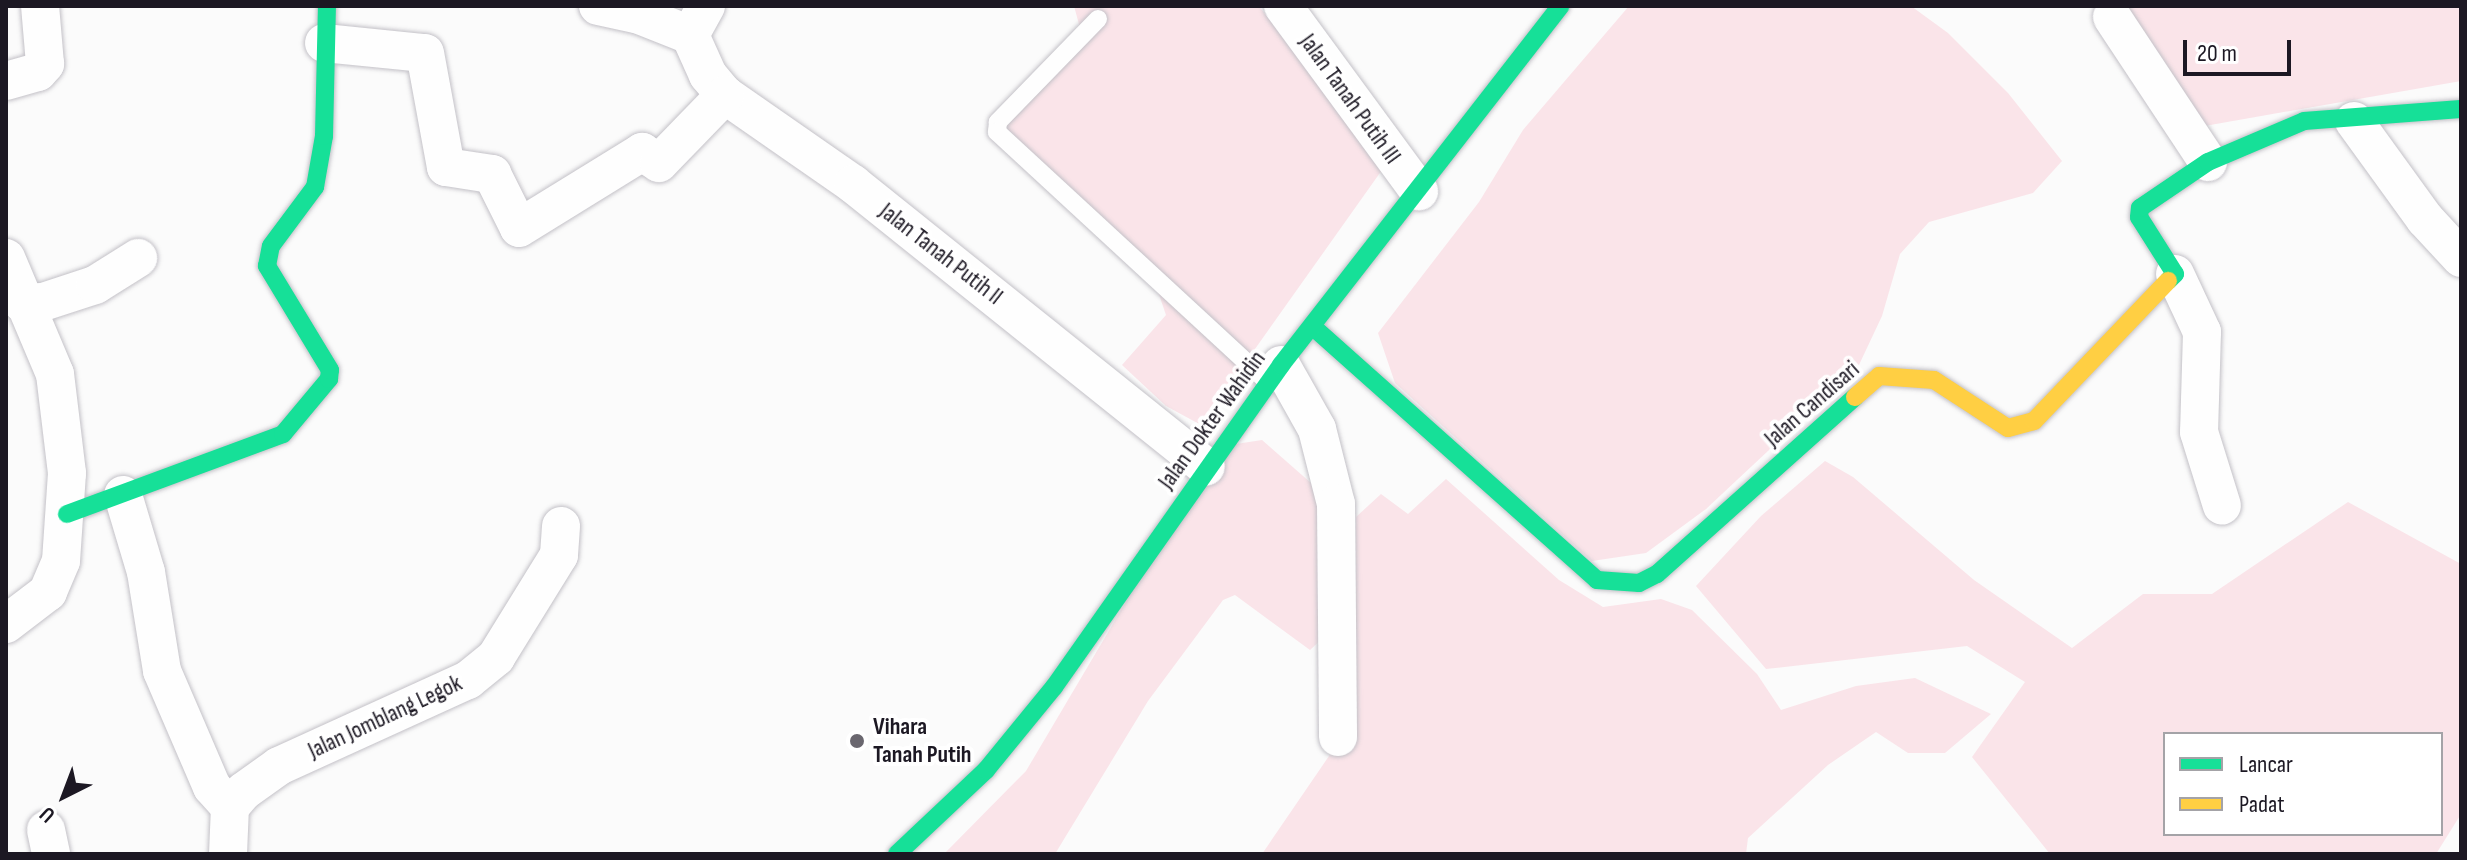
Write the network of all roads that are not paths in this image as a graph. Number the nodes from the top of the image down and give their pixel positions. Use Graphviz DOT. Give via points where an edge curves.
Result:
graph roads {
  1 [pos="40,6"];
  2 [pos="598,6"];
  3 [pos="1283,6"];
  4 [pos="1560,6"];
  5 [pos="2112,17"];
  6 [pos="1098,19"];
  7 [pos="698,20"];
  8 [pos="326,24"];
  9 [pos="6,81"];
  10 [pos="725,95"];
  11 [pos="2453,118"];
  12 [pos="2354,121"];
  13 [pos="2208,162"];
  14 [pos="1419,191"];
  15 [pos="138,258"];
  16 [pos="2461,258"];
  17 [pos="2175,274"];
  18 [pos="12,278"];
  19 [pos="1312,326"];
  20 [pos="1275,374"];
  21 [pos="1206,467"];
  22 [pos="123,495"];
  23 [pos="2222,506"];
  24 [pos="67,514"];
  25 [pos="561,526"];
  26 [pos="6,624"];
  27 [pos="1338,737"];
  28 [pos="230,807"];
  29 [pos="228,854"];
  30 [pos="897,854"];
  1 -- 9 [label="street" via="45,64 38,72"];
  2 -- 7 [label="street"];
  3 -- 14 [label="street, Jalan Tanah Putih III"];
  4 -- 14 [label="main road, Jalan Dokter Wahidin"];
  5 -- 13 [label="street"];
  6 -- 20 [label="lane" via="998,122 997,132"];
  7 -- 10 [label="street, Jalan Tanah Putih II" via="708,75"];
  8 -- 10 [label="street" via="425,53 446,167 492,174 519,228 642,152 659,163"];
  8 -- 22 [label="main road" via="324,136 315,187 271,246 267,266 330,370 329,379 289,431"];
  10 -- 21 [label="street, Jalan Tanah Putih II" via="853,184"];
  11 -- 12 [label="main road"];
  12 -- 13 [label="main road" via="2304,121"];
  12 -- 16 [label="street" via="2425,219"];
  13 -- 17 [label="main road" via="2140,208 2139,217"];
  14 -- 19 [label="main road, Jalan Dokter Wahidin"];
  15 -- 18 [label="street" via="95,285 43,302"];
  17 -- 19 [label="main road, Jalan Candisari" via="2024,428 2008,428 1934,380 1879,376 1657,574 1620,586 1597,580"];
  17 -- 23 [label="street" via="2202,332 2199,432"];
  18 -- 24 [label="street" via="55,374"];
  19 -- 20 [label="main road, Jalan Dokter Wahidin"];
  20 -- 21 [label="main road, Jalan Dokter Wahidin"];
  20 -- 27 [label="street" via="1317,429 1336,504"];
  21 -- 30 [label="main road, Jalan Dokter Wahidin" via="1054,687 986,770"];
  22 -- 24 [label="main road"];
  22 -- 28 [label="street" via="146,572 162,671 212,787"];
  24 -- 26 [label="street" via="61,561 48,592"];
  25 -- 28 [label="street, Jalan Jomblang Legok" via="559,555 496,657 468,680 279,766"];
  28 -- 29 [label="street"];
}
